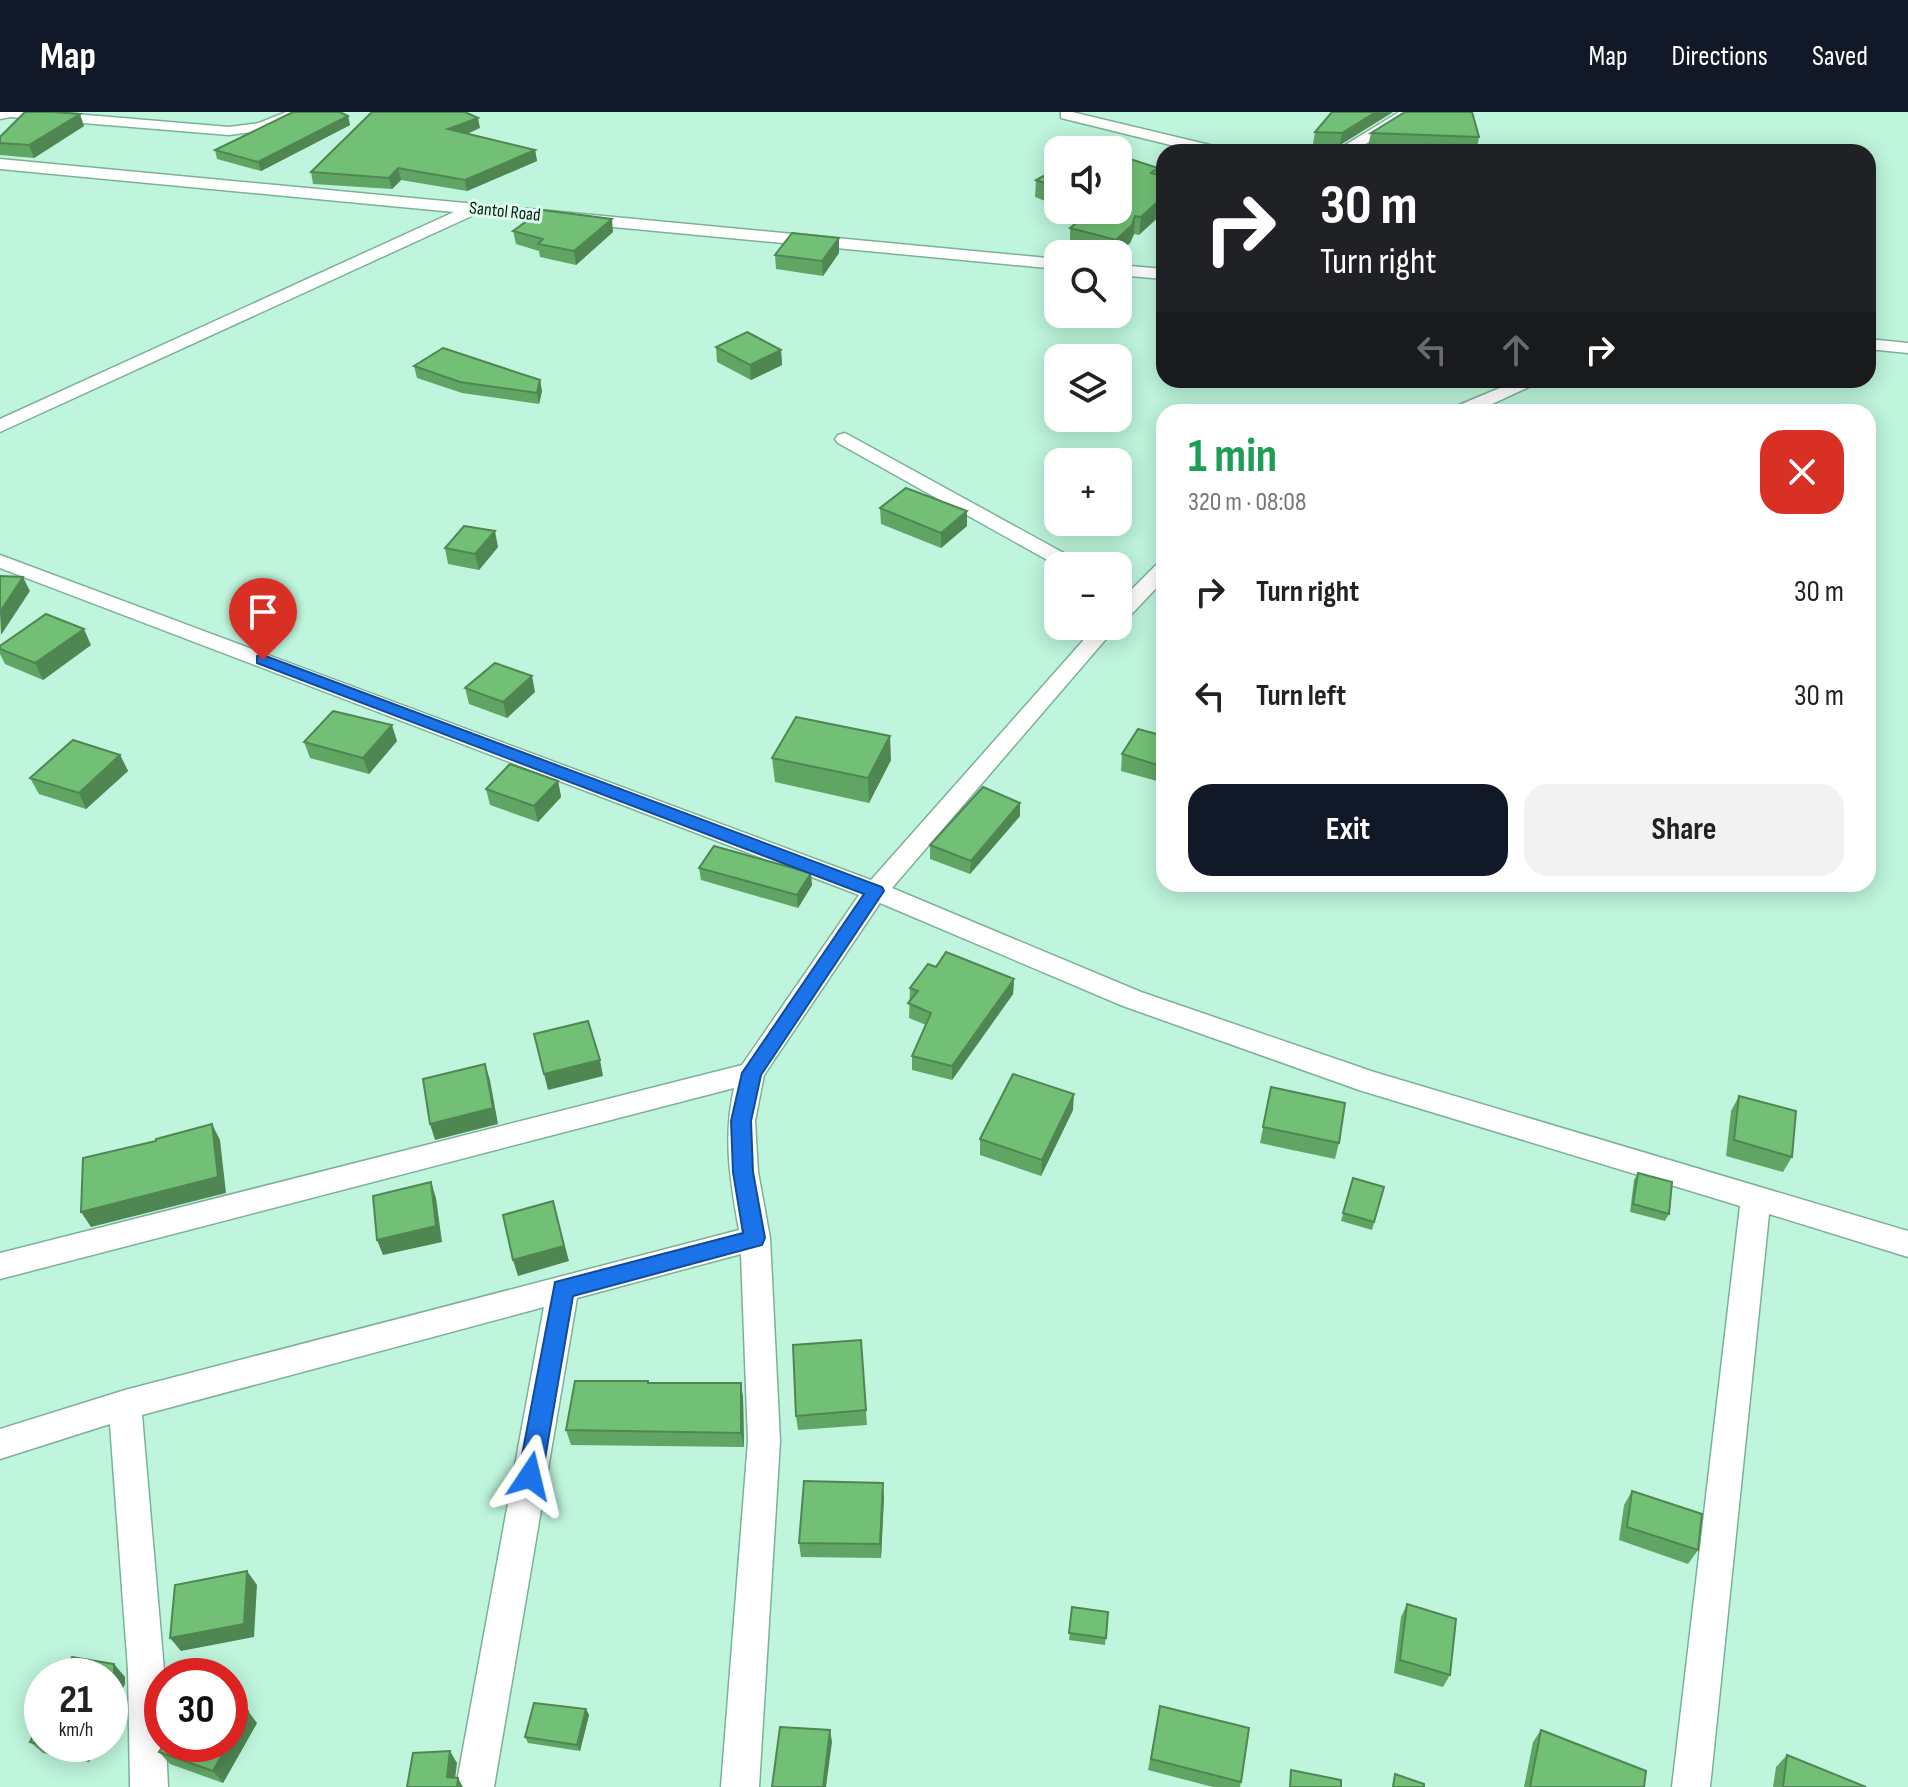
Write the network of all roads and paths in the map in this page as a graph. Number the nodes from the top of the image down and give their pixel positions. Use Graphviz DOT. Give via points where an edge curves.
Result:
graph roads {
  1 [pos="299,112"];
  2 [pos="1409,112"];
  3 [pos="0,115"];
  4 [pos="1066,115"];
  5 [pos="114,117"];
  6 [pos="1185,144"];
  7 [pos="1355,144"];
  8 [pos="0,164"];
  9 [pos="476,208"];
  10 [pos="1044,263"];
  11 [pos="1156,264"];
  12 [pos="1132,271"];
  13 [pos="1142,272"];
  14 [pos="1156,273"];
  15 [pos="1876,345"];
  16 [pos="1908,348"];
  17 [pos="1516,388"];
  18 [pos="1478,404"];
  19 [pos="0,426"];
  20 [pos="845,439"];
  21 [pos="1048,552"];
  22 [pos="0,561"];
  23 [pos="1156,575"];
  24 [pos="1132,595"];
  25 [pos="1096,640"];
  26 [pos="875,891"];
  27 [pos="751,1073"];
  28 [pos="1756,1198"];
  29 [pos="755,1238"];
  30 [pos="1908,1244"];
  31 [pos="0,1266"];
  32 [pos="563,1289"];
  33 [pos="125,1405"];
  34 [pos="0,1444"];
  35 [pos="149,1787"];
  36 [pos="475,1787"];
  37 [pos="740,1787"];
  38 [pos="1691,1787"];
  1 -- 5 [label="street" via="247,131"];
  2 -- 7 [label="street"];
  3 -- 5 [label="street"];
  4 -- 6 [label="street"];
  8 -- 9 [label="street, Santol Road"];
  9 -- 10 [label="street, Santol Road"];
  9 -- 19 [label="street"];
  11 -- 13 [label="street"];
  12 -- 13 [label="street"];
  13 -- 14 [label="street"];
  15 -- 16 [label="street"];
  17 -- 18 [label="street"];
  20 -- 21 [label="street"];
  22 -- 26 [label="street"];
  23 -- 24 [label="street"];
  25 -- 26 [label="street"];
  26 -- 27 [label="street"];
  26 -- 28 [label="street" via="1161,1010 1369,1082"];
  27 -- 29 [label="street" via="741,1121 743,1172"];
  27 -- 31 [label="street"];
  28 -- 30 [label="street"];
  28 -- 38 [label="street"];
  29 -- 32 [label="street"];
  29 -- 37 [label="street" via="764,1441"];
  32 -- 33 [label="street"];
  32 -- 36 [label="street"];
  33 -- 34 [label="street"];
  33 -- 35 [label="street" via="146,1670"];
}
